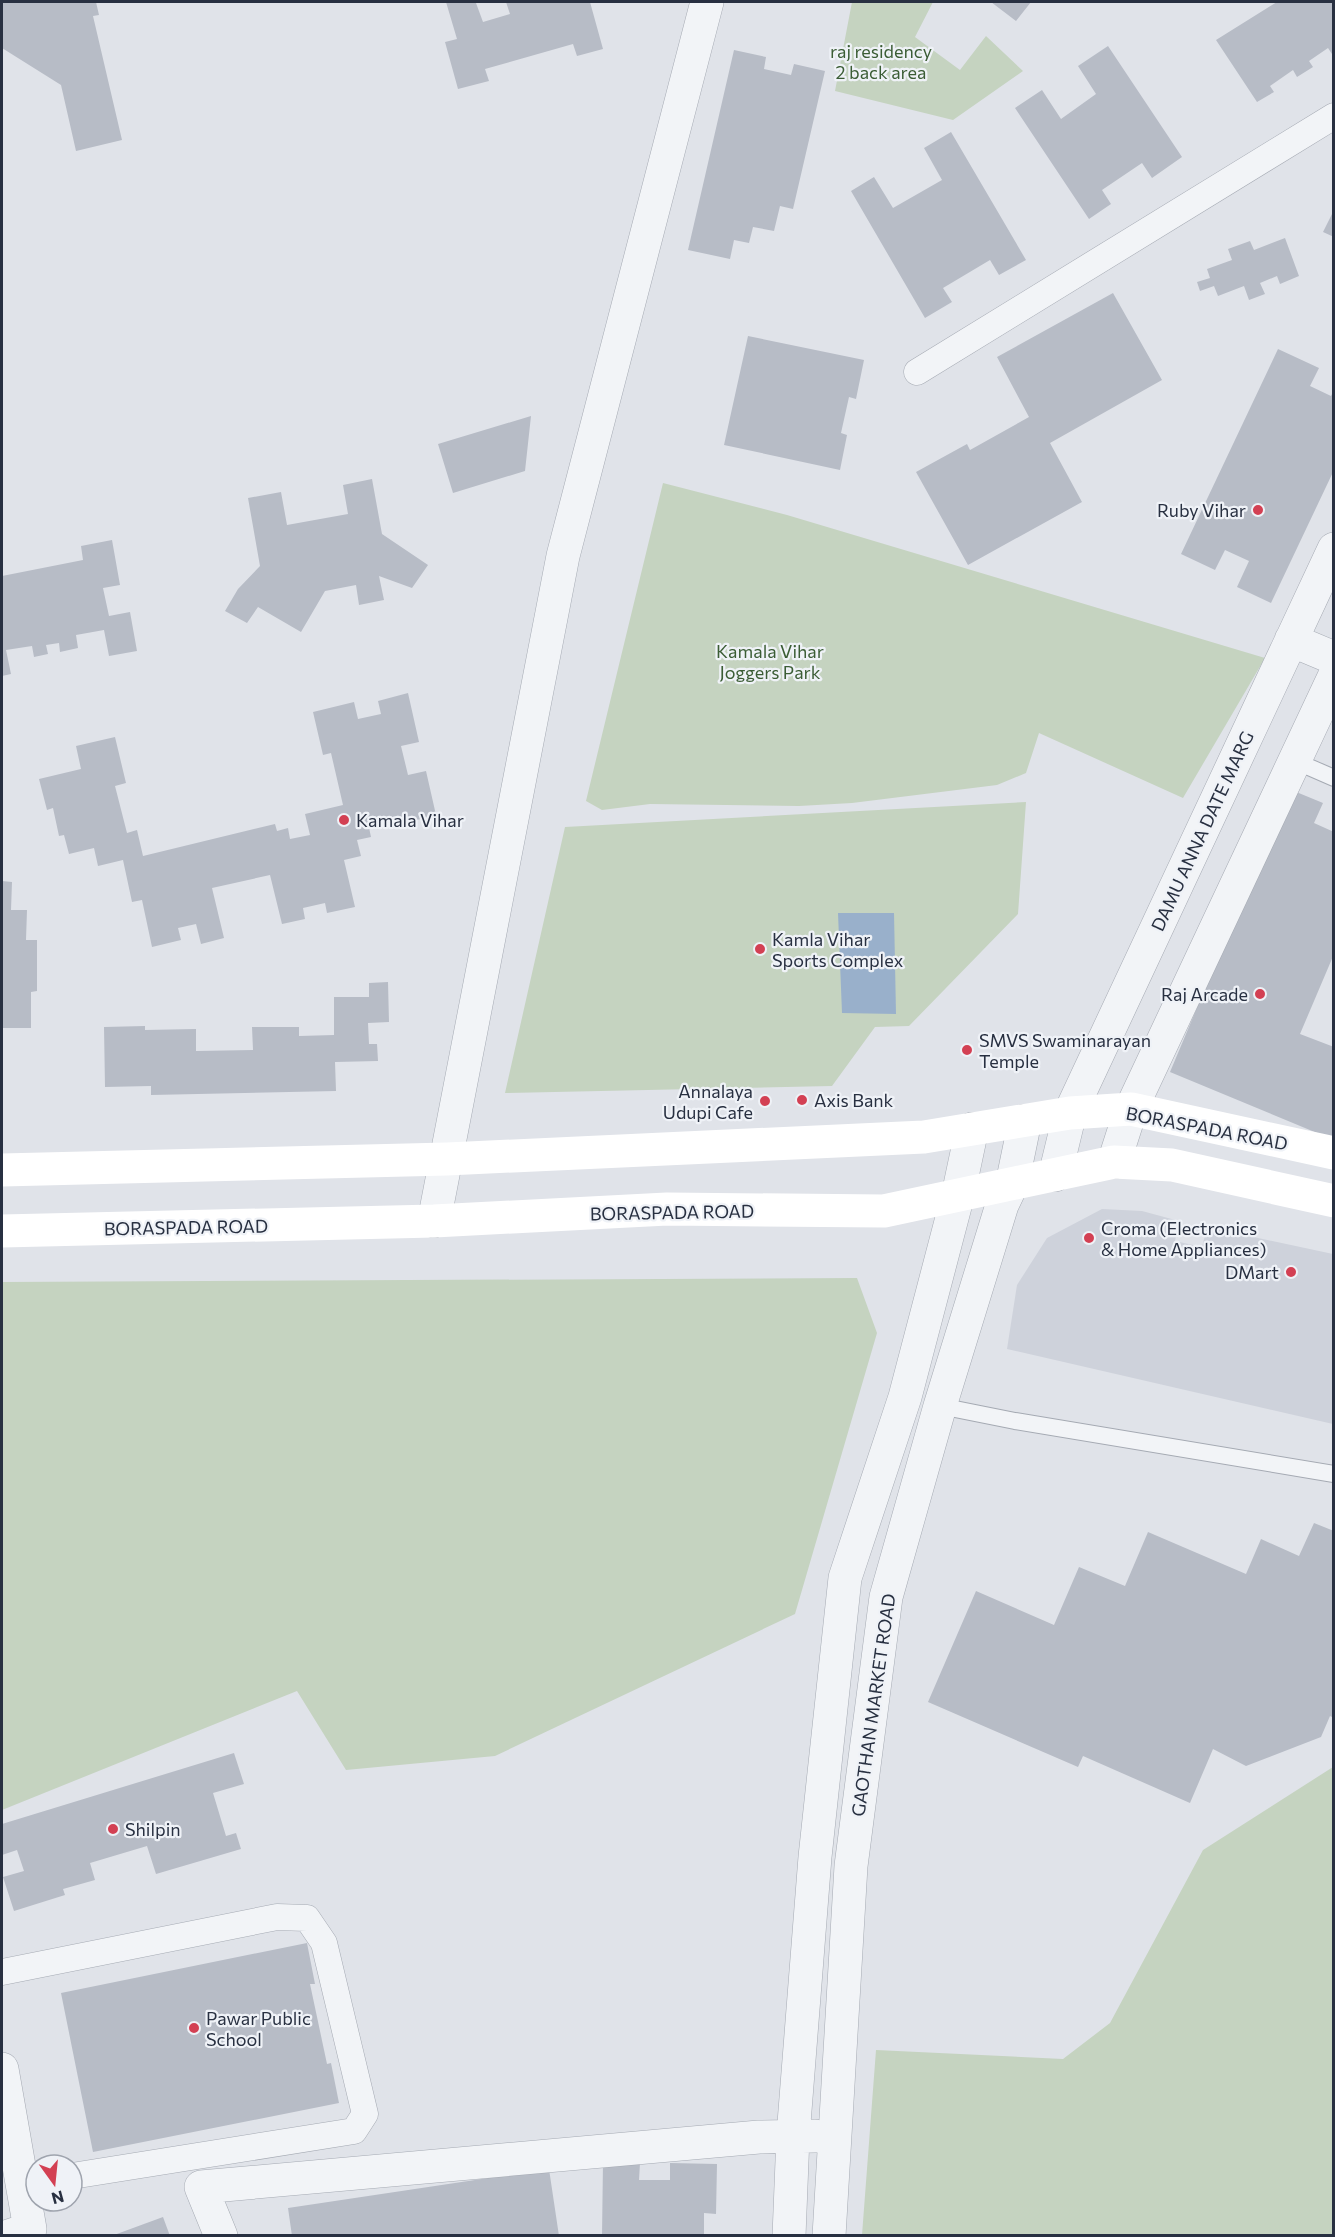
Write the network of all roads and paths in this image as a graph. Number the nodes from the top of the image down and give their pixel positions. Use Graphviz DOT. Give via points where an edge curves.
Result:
graph roads {
  1 [pos="707,2"];
  2 [pos="1334,116"];
  3 [pos="917,372"];
  4 [pos="1334,549"];
  5 [pos="1291,640"];
  6 [pos="1334,658"];
  7 [pos="1334,677"];
  8 [pos="1295,761"];
  9 [pos="1334,778"];
  10 [pos="1131,1109"];
  11 [pos="1070,1113"];
  12 [pos="1025,1120"];
  13 [pos="972,1129"];
  14 [pos="1334,1154"];
  15 [pos="447,1159"];
  16 [pos="1114,1162"];
  17 [pos="2,1170"];
  18 [pos="1055,1175"];
  19 [pos="1012,1184"];
  20 [pos="958,1195"];
  21 [pos="1334,1201"];
  22 [pos="434,1221"];
  23 [pos="2,1232"];
  24 [pos="940,1406"];
  25 [pos="894,1431"];
  26 [pos="930,1439"];
  27 [pos="1334,1474"];
  28 [pos="830,1714"];
  29 [pos="870,1717"];
  30 [pos="809,1936"];
  31 [pos="846,1937"];
  32 [pos="2,1972"];
  33 [pos="2,2069"];
  34 [pos="793,2136"];
  35 [pos="835,2136"];
  36 [pos="24,2162"];
  37 [pos="84,2174"];
  38 [pos="26,2213"];
  39 [pos="24,2233"];
  40 [pos="220,2235"];
  41 [pos="789,2235"];
  42 [pos="829,2235"];
  1 -- 15 [label="street" via="563,556"];
  2 -- 3 [label="street"];
  4 -- 5 [label="street, DAMU ANNA DATE MARG"];
  5 -- 6 [label="street"];
  5 -- 11 [label="street, DAMU ANNA DATE MARG"];
  7 -- 8 [label="street"];
  8 -- 9 [label="lane"];
  8 -- 10 [label="street"];
  10 -- 11 [label="main road, BORASPADA ROAD"];
  10 -- 14 [label="main road, BORASPADA ROAD"];
  10 -- 16 [label="street"];
  11 -- 12 [label="main road, BORASPADA ROAD"];
  11 -- 18 [label="street"];
  12 -- 13 [label="main road, BORASPADA ROAD"];
  12 -- 19 [label="street, GAOTHAN MARKET ROAD"];
  13 -- 15 [label="main road, BORASPADA ROAD" via="924,1137"];
  13 -- 20 [label="street"];
  15 -- 17 [label="main road, BORASPADA ROAD"];
  15 -- 22 [label="street"];
  16 -- 18 [label="main road, BORASPADA ROAD"];
  16 -- 21 [label="main road, BORASPADA ROAD" via="1172,1165"];
  18 -- 19 [label="main road, BORASPADA ROAD"];
  19 -- 20 [label="main road, BORASPADA ROAD"];
  19 -- 24 [label="street, GAOTHAN MARKET ROAD" via="1002,1205"];
  20 -- 22 [label="main road, BORASPADA ROAD" via="885,1211 666,1209"];
  20 -- 25 [label="street"];
  22 -- 23 [label="main road, BORASPADA ROAD"];
  24 -- 26 [label="street, GAOTHAN MARKET ROAD"];
  24 -- 27 [label="lane"];
  25 -- 26 [label="street"];
  25 -- 28 [label="street" via="844,1578"];
  26 -- 29 [label="street, GAOTHAN MARKET ROAD" via="886,1597"];
  28 -- 29 [label="street"];
  28 -- 30 [label="street"];
  29 -- 31 [label="street, GAOTHAN MARKET ROAD"];
  30 -- 31 [label="street"];
  30 -- 34 [label="street"];
  31 -- 35 [label="street, GAOTHAN MARKET ROAD"];
  32 -- 37 [label="street" via="277,1917 307,1918 324,1943 365,2114 354,2131"];
  33 -- 36 [label="street"];
  34 -- 35 [label="street"];
  34 -- 40 [label="street" via="201,2187"];
  34 -- 41 [label="street"];
  35 -- 42 [label="street, GAOTHAN MARKET ROAD"];
  38 -- 39 [label="street"];
}
